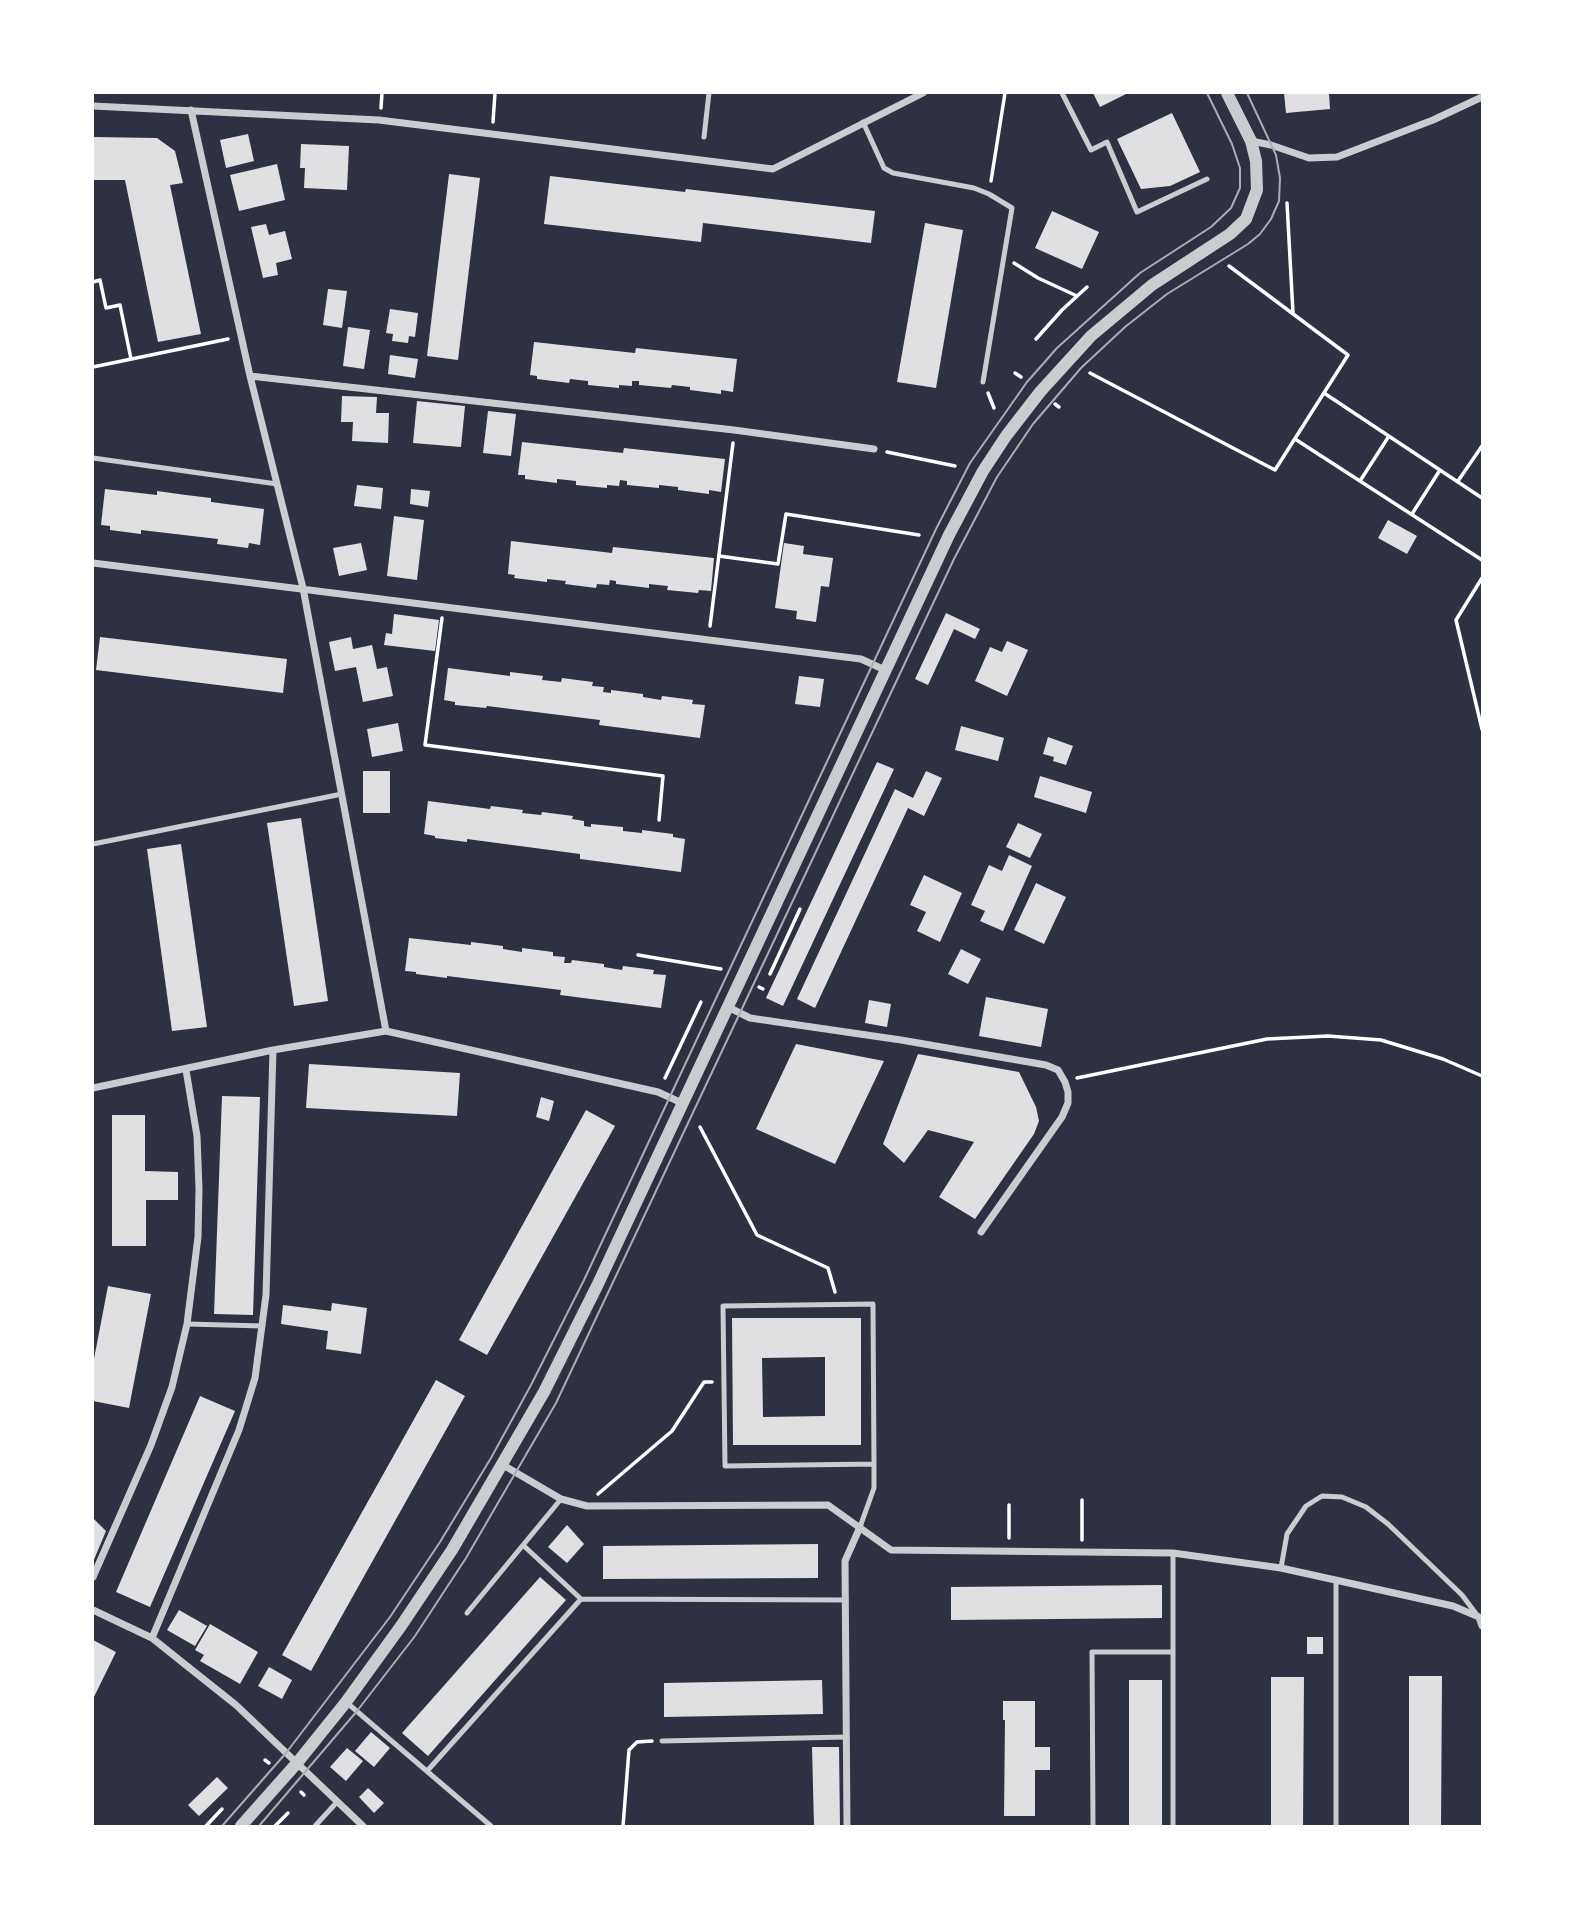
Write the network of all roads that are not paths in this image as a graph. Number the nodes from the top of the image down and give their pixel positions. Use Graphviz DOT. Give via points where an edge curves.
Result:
graph roads {
  1 [pos="709,93"];
  2 [pos="923,93"];
  3 [pos="1062,93"];
  4 [pos="1227,93"];
  5 [pos="1482,97"];
  6 [pos="93,106"];
  7 [pos="191,110"];
  8 [pos="863,122"];
  9 [pos="704,137"];
  10 [pos="1251,141"];
  11 [pos="1207,179"];
  12 [pos="250,376"];
  13 [pos="982,382"];
  14 [pos="874,449"];
  15 [pos="93,458"];
  16 [pos="277,484"];
  17 [pos="93,553"];
  18 [pos="93,563"];
  19 [pos="303,588"];
  20 [pos="885,670"];
  21 [pos="342,794"];
  22 [pos="93,844"];
  23 [pos="727,1007"];
  24 [pos="386,1031"];
  25 [pos="273,1050"];
  26 [pos="186,1070"];
  27 [pos="93,1088"];
  28 [pos="682,1103"];
  29 [pos="981,1232"];
  30 [pos="187,1324"];
  31 [pos="263,1326"];
  32 [pos="874,1464"];
  33 [pos="503,1465"];
  34 [pos="561,1499"];
  35 [pos="860,1527"];
  36 [pos="524,1546"];
  37 [pos="1173,1553"];
  38 [pos="1282,1568"];
  39 [pos="93,1577"];
  40 [pos="1336,1581"];
  41 [pos="581,1599"];
  42 [pos="846,1600"];
  43 [pos="93,1610"];
  44 [pos="467,1613"];
  45 [pos="1480,1617"];
  46 [pos="1482,1626"];
  47 [pos="152,1638"];
  48 [pos="1173,1652"];
  49 [pos="346,1702"];
  50 [pos="846,1737"];
  51 [pos="662,1741"];
  52 [pos="297,1763"];
  53 [pos="428,1770"];
  54 [pos="337,1802"];
  55 [pos="241,1826"];
  56 [pos="315,1826"];
  57 [pos="363,1826"];
  58 [pos="491,1826"];
  59 [pos="847,1826"];
  60 [pos="1093,1826"];
  61 [pos="1173,1826"];
  62 [pos="1336,1826"];
  1 -- 9 [label="lane"];
  2 -- 8 [label="street"];
  3 -- 11 [label="lane" via="1091,150 1107,142 1137,212"];
  4 -- 10 [label="street"];
  5 -- 10 [label="street" via="1337,157 1309,158"];
  6 -- 7 [label="street"];
  7 -- 8 [label="street" via="379,120 773,169"];
  7 -- 12 [label="street"];
  8 -- 13 [label="lane" via="884,168 974,188 1012,208"];
  10 -- 20 [label="street" via="1257,190 1246,219 1117,313 1040,392 964,503"];
  12 -- 14 [label="street"];
  12 -- 16 [label="street"];
  15 -- 16 [label="lane"];
  16 -- 19 [label="street"];
  17 -- 18 [label="lane"];
  18 -- 19 [label="street"];
  19 -- 20 [label="street" via="861,659"];
  19 -- 21 [label="street"];
  20 -- 23 [label="street"];
  21 -- 22 [label="lane"];
  21 -- 24 [label="street"];
  23 -- 28 [label="street"];
  23 -- 29 [label="street" via="750,1018 1058,1070 1068,1103 1062,1117"];
  24 -- 25 [label="street"];
  24 -- 28 [label="street" via="658,1092"];
  25 -- 26 [label="street"];
  25 -- 31 [label="street"];
  26 -- 27 [label="street"];
  26 -- 30 [label="street" via="197,1136 199,1189"];
  28 -- 33 [label="street" via="567,1348"];
  30 -- 31 [label="lane"];
  30 -- 39 [label="street" via="172,1387 151,1445"];
  31 -- 47 [label="street" via="255,1378 239,1430"];
  32 -- 32 [label="lane" via="725,1466 723,1306 873,1304"];
  32 -- 35 [label="lane" via="874,1488"];
  33 -- 34 [label="street"];
  33 -- 49 [label="street" via="401,1626"];
  34 -- 35 [label="street" via="587,1506 828,1505"];
  34 -- 36 [label="lane"];
  35 -- 37 [label="street" via="891,1550"];
  35 -- 42 [label="street" via="845,1561"];
  36 -- 41 [label="lane"];
  36 -- 44 [label="lane"];
  37 -- 38 [label="street"];
  37 -- 48 [label="lane"];
  38 -- 40 [label="street"];
  38 -- 45 [label="lane" via="1287,1534 1306,1506 1322,1496 1342,1497 1366,1507 1388,1524"];
  40 -- 45 [label="street" via="1453,1606"];
  40 -- 62 [label="lane"];
  41 -- 42 [label="lane"];
  41 -- 53 [label="lane"];
  42 -- 50 [label="street"];
  43 -- 47 [label="street"];
  45 -- 46 [label="street"];
  47 -- 52 [label="street" via="236,1705"];
  48 -- 60 [label="lane" via="1092,1652"];
  48 -- 61 [label="lane"];
  49 -- 52 [label="street"];
  49 -- 53 [label="lane"];
  50 -- 51 [label="lane"];
  50 -- 59 [label="street"];
  52 -- 54 [label="street"];
  52 -- 55 [label="street"];
  53 -- 58 [label="lane"];
  54 -- 56 [label="lane"];
  54 -- 57 [label="street"];
}
